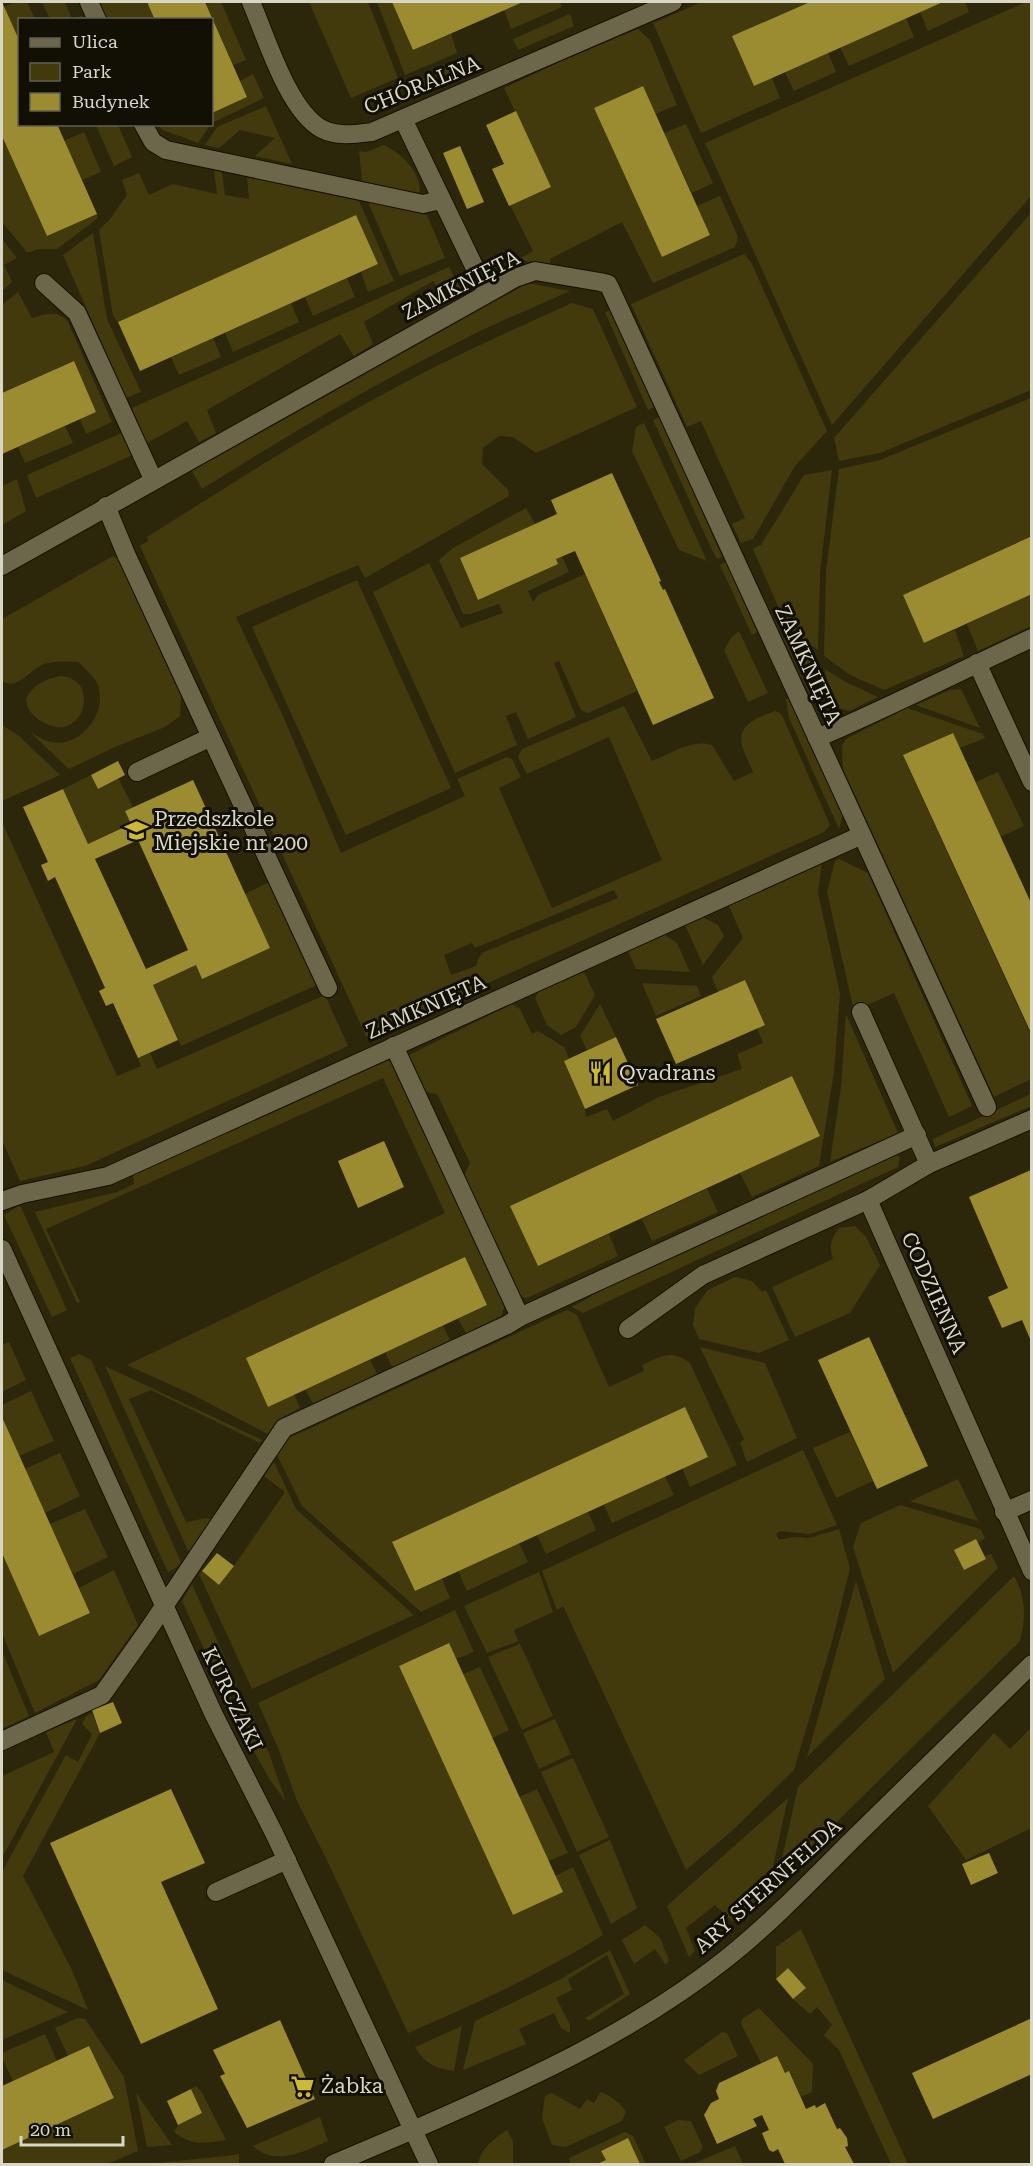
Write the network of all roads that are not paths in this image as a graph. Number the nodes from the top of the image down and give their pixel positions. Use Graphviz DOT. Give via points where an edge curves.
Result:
graph roads {
  1 [pos="89,2"];
  2 [pos="251,2"];
  3 [pos="673,2"];
  4 [pos="96,18"];
  5 [pos="403,119"];
  6 [pos="144,126"];
  7 [pos="441,200"];
  8 [pos="44,283"];
  9 [pos="487,293"];
  10 [pos="153,479"];
  11 [pos="106,506"];
  12 [pos="2,566"];
  13 [pos="1032,639"];
  14 [pos="977,663"];
  15 [pos="211,737"];
  16 [pos="817,738"];
  17 [pos="1024,746"];
  18 [pos="137,772"];
  19 [pos="1032,782"];
  20 [pos="862,835"];
  21 [pos="328,988"];
  22 [pos="861,1012"];
  23 [pos="394,1046"];
  24 [pos="987,1107"];
  25 [pos="1032,1119"];
  26 [pos="917,1135"];
  27 [pos="929,1164"];
  28 [pos="868,1200"];
  29 [pos="2,1202"];
  30 [pos="2,1252"];
  31 [pos="520,1317"];
  32 [pos="628,1329"];
  33 [pos="1032,1500"];
  34 [pos="1004,1512"];
  35 [pos="1032,1571"];
  36 [pos="163,1606"];
  37 [pos="1032,1664"];
  38 [pos="2,1741"];
  39 [pos="287,1860"];
  40 [pos="216,1892"];
  41 [pos="413,2130"];
  42 [pos="333,2164"];
  43 [pos="429,2164"];
  1 -- 4 [label="street"];
  2 -- 5 [label="street, CHÓRALNA" via="291,97 323,130 348,135 372,132"];
  3 -- 5 [label="street, CHÓRALNA"];
  5 -- 7 [label="street"];
  6 -- 7 [label="street" via="153,142 166,150 423,204"];
  7 -- 9 [label="street"];
  8 -- 10 [label="street" via="77,313"];
  9 -- 10 [label="street, ZAMKNIĘTA"];
  9 -- 16 [label="street, ZAMKNIĘTA" via="535,271 608,285"];
  10 -- 11 [label="street, ZAMKNIĘTA"];
  11 -- 12 [label="street, ZAMKNIĘTA"];
  11 -- 15 [label="street"];
  13 -- 14 [label="street"];
  14 -- 16 [label="street"];
  14 -- 17 [label="street"];
  15 -- 18 [label="street"];
  15 -- 21 [label="street"];
  16 -- 20 [label="street, ZAMKNIĘTA"];
  17 -- 19 [label="street"];
  20 -- 23 [label="street, ZAMKNIĘTA"];
  20 -- 24 [label="street, ZAMKNIĘTA"];
  22 -- 26 [label="street"];
  23 -- 29 [label="street, ZAMKNIĘTA" via="108,1176 22,1194"];
  23 -- 31 [label="street"];
  25 -- 27 [label="street"];
  26 -- 27 [label="street"];
  26 -- 31 [label="street"];
  27 -- 28 [label="street"];
  28 -- 32 [label="street" via="703,1275"];
  28 -- 34 [label="street, CODZIENNA"];
  30 -- 36 [label="street, KURCZAKI"];
  31 -- 36 [label="street" via="284,1428"];
  33 -- 34 [label="street"];
  34 -- 35 [label="street, CODZIENNA"];
  36 -- 38 [label="street" via="102,1695"];
  36 -- 39 [label="street, KURCZAKI"];
  37 -- 41 [label="street, ARY STERNFELDA" via="781,1911 728,1958 613,2036 530,2079"];
  39 -- 40 [label="street"];
  39 -- 41 [label="street, KURCZAKI"];
  41 -- 42 [label="street, ARY STERNFELDA"];
  41 -- 43 [label="street, KURCZAKI"];
}
